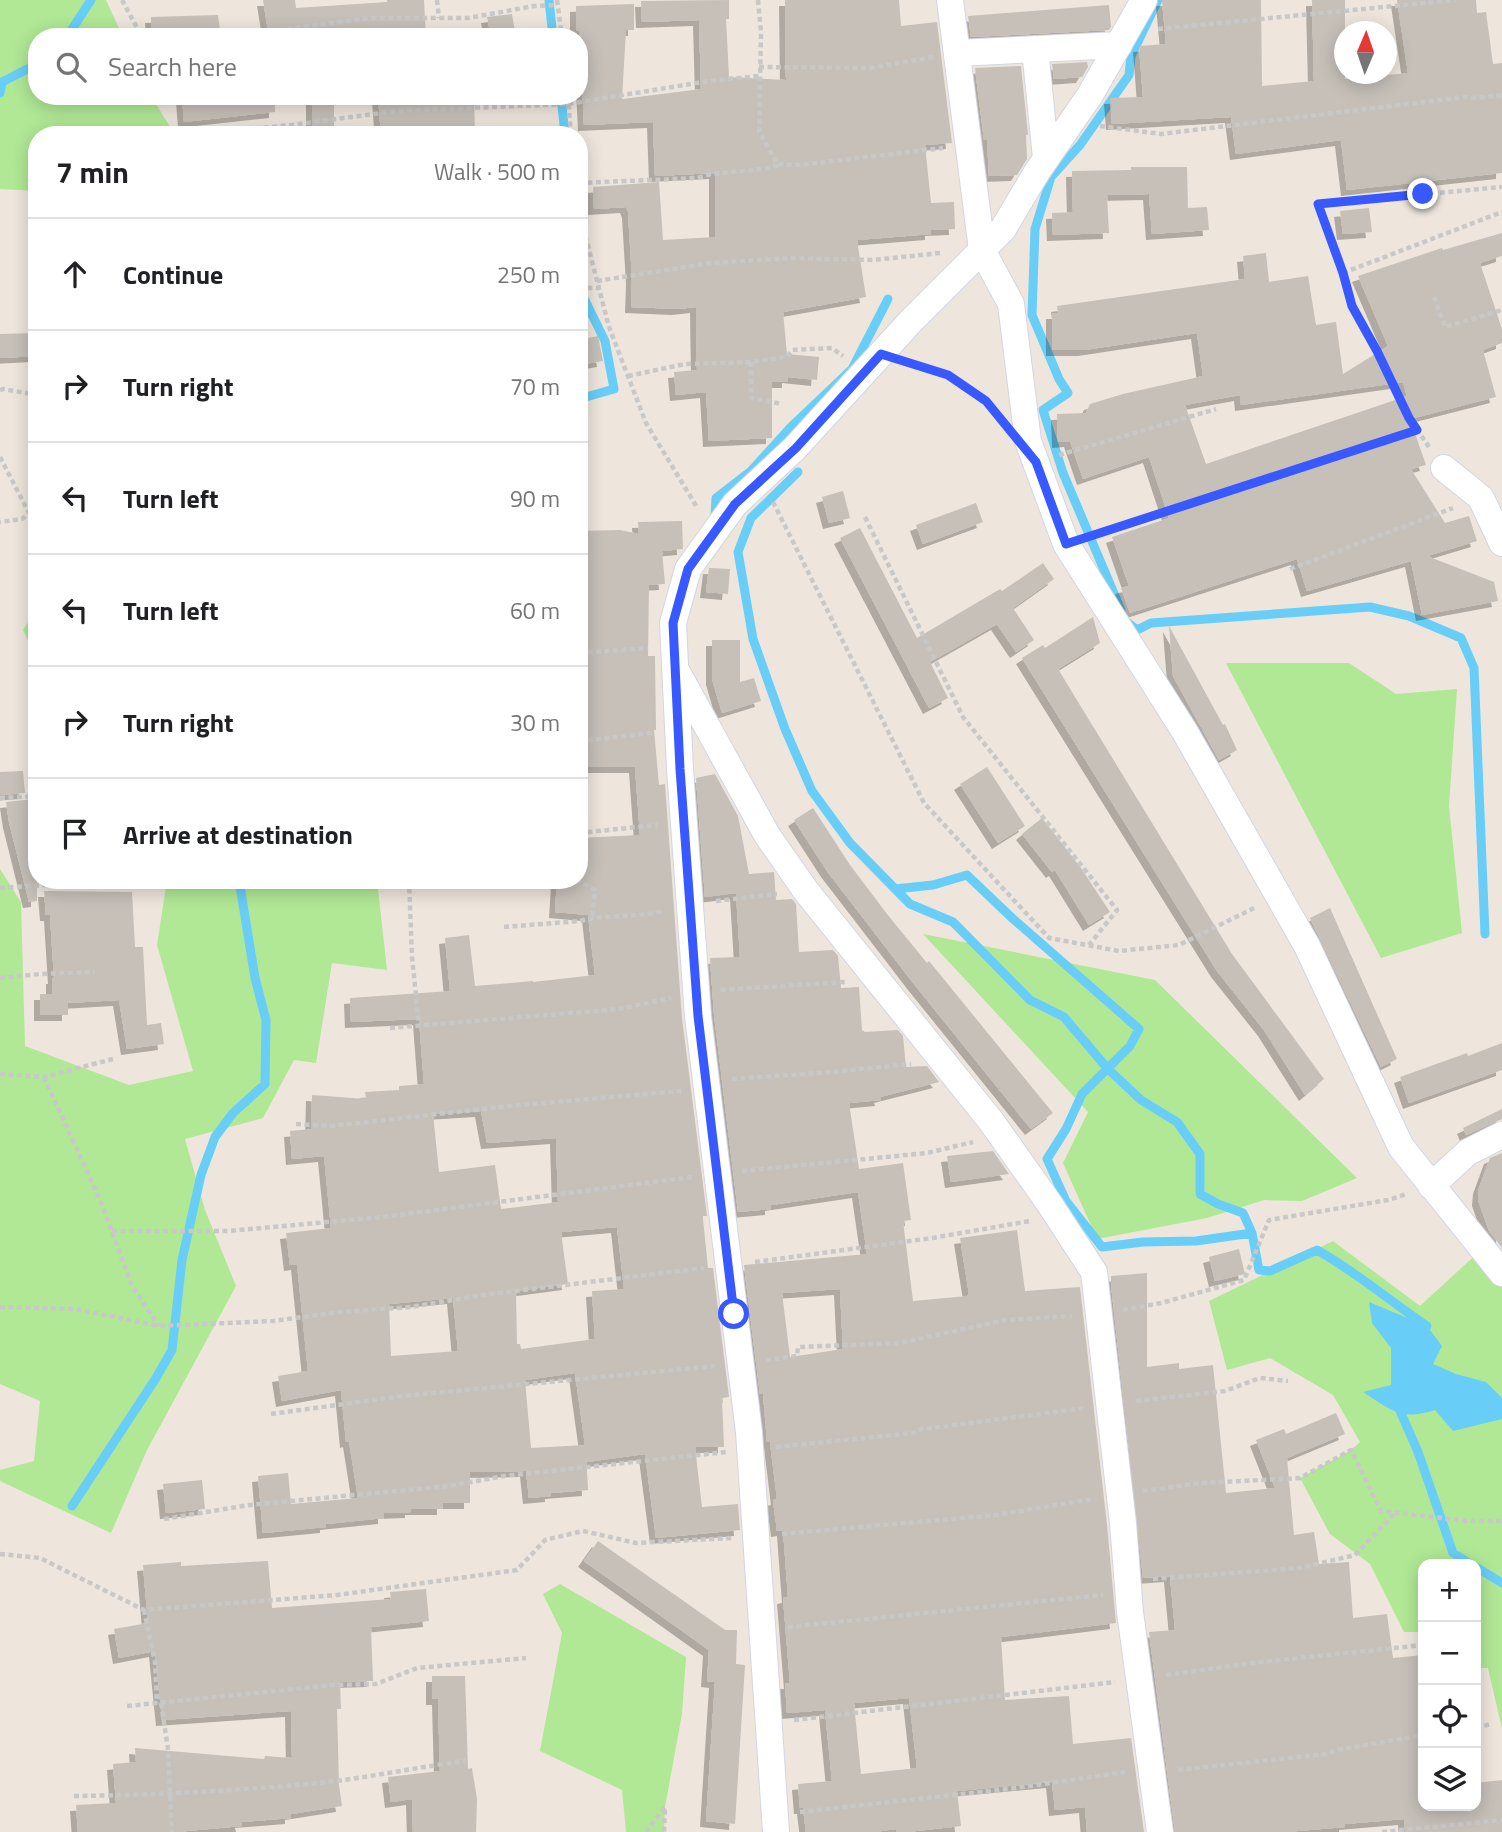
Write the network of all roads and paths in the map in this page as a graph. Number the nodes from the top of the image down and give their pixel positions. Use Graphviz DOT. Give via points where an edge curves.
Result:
graph roads {
  1 [pos="122,0"];
  2 [pos="437,0"];
  3 [pos="758,0"];
  4 [pos="950,0"];
  5 [pos="1144,0"];
  6 [pos="1456,0"];
  7 [pos="557,2"];
  8 [pos="439,18"];
  9 [pos="137,28"];
  10 [pos="295,28"];
  11 [pos="561,28"];
  12 [pos="1122,39"];
  13 [pos="1035,49"];
  14 [pos="957,53"];
  15 [pos="759,67"];
  16 [pos="759,76"];
  17 [pos="1502,95"];
  18 [pos="588,101"];
  19 [pos="543,105"];
  20 [pos="568,105"];
  21 [pos="1071,122"];
  22 [pos="281,126"];
  23 [pos="570,126"];
  24 [pos="968,145"];
  25 [pos="1046,158"];
  26 [pos="780,164"];
  27 [pos="588,183"];
  28 [pos="1502,187"];
  29 [pos="1502,212"];
  30 [pos="588,246"];
  31 [pos="982,250"];
  32 [pos="1343,273"];
  33 [pos="597,281"];
  34 [pos="588,288"];
  35 [pos="599,288"];
  36 [pos="1434,297"];
  37 [pos="1502,310"];
  38 [pos="751,362"];
  39 [pos="872,363"];
  40 [pos="628,376"];
  41 [pos="0,390"];
  42 [pos="28,393"];
  43 [pos="782,404"];
  44 [pos="1216,409"];
  45 [pos="1003,421"];
  46 [pos="1417,430"];
  47 [pos="0,457"];
  48 [pos="1036,462"];
  49 [pos="1444,468"];
  50 [pos="762,479"];
  51 [pos="1481,498"];
  52 [pos="28,511"];
  53 [pos="28,514"];
  54 [pos="865,517"];
  55 [pos="0,522"];
  56 [pos="713,534"];
  57 [pos="1502,543"];
  58 [pos="1066,544"];
  59 [pos="1290,569"];
  60 [pos="588,653"];
  61 [pos="674,656"];
  62 [pos="678,731"];
  63 [pos="588,740"];
  64 [pos="28,796"];
  65 [pos="0,797"];
  66 [pos="684,823"];
  67 [pos="588,832"];
  68 [pos="28,886"];
  69 [pos="588,886"];
  70 [pos="0,888"];
  71 [pos="409,889"];
  72 [pos="806,891"];
  73 [pos="1279,896"];
  74 [pos="690,904"];
  75 [pos="592,918"];
  76 [pos="505,927"];
  77 [pos="1088,945"];
  78 [pos="869,969"];
  79 [pos="95,972"];
  80 [pos="0,978"];
  81 [pos="697,992"];
  82 [pos="419,1024"];
  83 [pos="390,1028"];
  84 [pos="939,1056"];
  85 [pos="113,1059"];
  86 [pos="0,1074"];
  87 [pos="44,1077"];
  88 [pos="707,1085"];
  89 [pos="296,1124"];
  90 [pos="1000,1135"];
  91 [pos="1502,1135"];
  92 [pos="717,1173"];
  93 [pos="1431,1186"];
  94 [pos="1053,1208"];
  95 [pos="111,1231"];
  96 [pos="728,1265"];
  97 [pos="1502,1273"];
  98 [pos="0,1307"];
  99 [pos="1098,1315"];
  100 [pos="159,1326"];
  101 [pos="740,1364"];
  102 [pos="1288,1381"];
  103 [pos="1109,1405"];
  104 [pos="271,1414"];
  105 [pos="750,1449"];
  106 [pos="1119,1494"];
  107 [pos="1395,1513"];
  108 [pos="164,1520"];
  109 [pos="1502,1521"];
  110 [pos="756,1536"];
  111 [pos="0,1554"];
  112 [pos="1128,1587"];
  113 [pos="144,1610"];
  114 [pos="762,1630"];
  115 [pos="1418,1646"];
  116 [pos="526,1658"];
  117 [pos="1140,1679"];
  118 [pos="159,1703"];
  119 [pos="127,1706"];
  120 [pos="769,1723"];
  121 [pos="1491,1724"];
  122 [pos="1481,1727"];
  123 [pos="1418,1736"];
  124 [pos="466,1761"];
  125 [pos="1153,1770"];
  126 [pos="170,1794"];
  127 [pos="74,1796"];
  128 [pos="1502,1820"];
  129 [pos="775,1823"];
  130 [pos="1414,1830"];
  131 [pos="172,1832"];
  132 [pos="646,1832"];
  133 [pos="664,1832"];
  134 [pos="1160,1832"];
  135 [pos="1382,1832"];
  1 -- 9 [label="path"];
  2 -- 8 [label="path"];
  3 -- 15 [label="path"];
  4 -- 14 [label="street"];
  5 -- 12 [label="street"];
  6 -- 12 [label="path"];
  7 -- 8 [label="path" via="468,18"];
  7 -- 11 [label="path"];
  8 -- 10 [label="path" via="370,18"];
  12 -- 13 [label="street"];
  12 -- 21 [label="street"];
  13 -- 14 [label="street"];
  13 -- 25 [label="street"];
  14 -- 15 [label="path" via="870,68"];
  14 -- 24 [label="street"];
  15 -- 16 [label="path"];
  16 -- 18 [label="path"];
  16 -- 26 [label="path" via="759,131"];
  17 -- 21 [label="path" via="1161,134"];
  19 -- 22 [label="path" via="396,111"];
  20 -- 23 [label="path"];
  21 -- 25 [label="street"];
  24 -- 26 [label="path"];
  24 -- 31 [label="street"];
  25 -- 31 [label="street" via="1003,229"];
  26 -- 27 [label="path" via="697,178"];
  28 -- 32 [label="path" via="1318,204"];
  29 -- 32 [label="path"];
  30 -- 33 [label="path"];
  31 -- 33 [label="path" via="873,260 711,262"];
  31 -- 39 [label="street"];
  31 -- 48 [label="street" via="1011,304 1028,441"];
  32 -- 46 [label="path" via="1352,306"];
  33 -- 35 [label="path"];
  34 -- 35 [label="path"];
  35 -- 40 [label="path"];
  36 -- 37 [label="path" via="1446,327"];
  38 -- 39 [label="path" via="788,357 792,349 832,348"];
  38 -- 40 [label="path" via="685,364"];
  38 -- 43 [label="path" via="751,398"];
  39 -- 45 [label="path" via="948,375 986,401"];
  39 -- 50 [label="street"];
  40 -- 56 [label="path" via="646,423"];
  41 -- 42 [label="path"];
  44 -- 48 [label="path"];
  46 -- 49 [label="path"];
  46 -- 58 [label="path"];
  47 -- 52 [label="path"];
  48 -- 58 [label="street"];
  49 -- 51 [label="street"];
  50 -- 56 [label="street" via="735,504"];
  50 -- 77 [label="path" via="924,803 1049,939"];
  51 -- 57 [label="street"];
  51 -- 59 [label="path"];
  53 -- 55 [label="path"];
  54 -- 77 [label="path" via="963,717 1117,910"];
  56 -- 61 [label="street" via="688,569 673,623"];
  58 -- 73 [label="street" via="1185,732"];
  60 -- 61 [label="path"];
  61 -- 62 [label="street"];
  61 -- 72 [label="street" via="767,835"];
  62 -- 63 [label="path"];
  62 -- 66 [label="street"];
  64 -- 65 [label="path"];
  66 -- 67 [label="path"];
  66 -- 74 [label="street"];
  68 -- 70 [label="path"];
  69 -- 75 [label="path" via="595,890"];
  71 -- 82 [label="path"];
  72 -- 74 [label="path"];
  72 -- 78 [label="street"];
  73 -- 77 [label="path" via="1179,945 1119,951"];
  73 -- 93 [label="street" via="1401,1147"];
  74 -- 75 [label="path" via="646,915"];
  74 -- 81 [label="street"];
  75 -- 76 [label="path"];
  78 -- 81 [label="path" via="848,982"];
  78 -- 84 [label="street"];
  79 -- 80 [label="path"];
  81 -- 83 [label="path" via="619,1009"];
  81 -- 88 [label="street"];
  84 -- 88 [label="path" via="932,1062"];
  84 -- 90 [label="street"];
  85 -- 87 [label="path"];
  86 -- 87 [label="path"];
  87 -- 95 [label="path"];
  88 -- 89 [label="path" via="333,1126"];
  88 -- 92 [label="street"];
  90 -- 92 [label="path" via="927,1153"];
  90 -- 94 [label="street"];
  91 -- 93 [label="street" via="1468,1152"];
  92 -- 95 [label="path" via="229,1231"];
  92 -- 96 [label="street"];
  93 -- 97 [label="street"];
  93 -- 99 [label="path" via="1388,1200 1269,1220 1244,1280"];
  94 -- 96 [label="path" via="1035,1220"];
  94 -- 99 [label="street" via="1094,1272"];
  95 -- 100 [label="path" via="132,1286"];
  96 -- 100 [label="path" via="411,1307 273,1321"];
  96 -- 101 [label="street"];
  98 -- 100 [label="path" via="75,1309"];
  99 -- 101 [label="path" via="1005,1320 900,1343 798,1347 797,1356"];
  99 -- 103 [label="street"];
  101 -- 104 [label="path" via="403,1396"];
  101 -- 105 [label="street"];
  102 -- 103 [label="path" via="1260,1378 1226,1391"];
  103 -- 105 [label="path" via="914,1433"];
  103 -- 106 [label="street"];
  105 -- 108 [label="path" via="249,1505"];
  105 -- 110 [label="street"];
  106 -- 107 [label="path" via="1202,1483 1300,1478 1351,1450 1381,1511"];
  106 -- 110 [label="path" via="996,1515"];
  106 -- 112 [label="street"];
  107 -- 109 [label="path"];
  107 -- 112 [label="path" via="1355,1555 1300,1568"];
  110 -- 113 [label="path" via="636,1543 583,1531 545,1540 517,1570 337,1595"];
  110 -- 114 [label="street"];
  111 -- 113 [label="path" via="40,1558"];
  112 -- 114 [label="path"];
  112 -- 117 [label="street"];
  113 -- 118 [label="path"];
  114 -- 120 [label="street"];
  115 -- 117 [label="path"];
  116 -- 118 [label="path" via="417,1668 376,1684"];
  117 -- 120 [label="path"];
  117 -- 125 [label="street"];
  118 -- 119 [label="path"];
  118 -- 126 [label="path"];
  120 -- 129 [label="street"];
  121 -- 122 [label="path"];
  123 -- 125 [label="path" via="1326,1754"];
  124 -- 126 [label="path" via="320,1783"];
  125 -- 129 [label="path"];
  125 -- 134 [label="street"];
  126 -- 127 [label="path"];
  126 -- 131 [label="path"];
  128 -- 130 [label="path"];
  130 -- 135 [label="path"];
  132 -- 133 [label="path" via="664,1807"];
}
